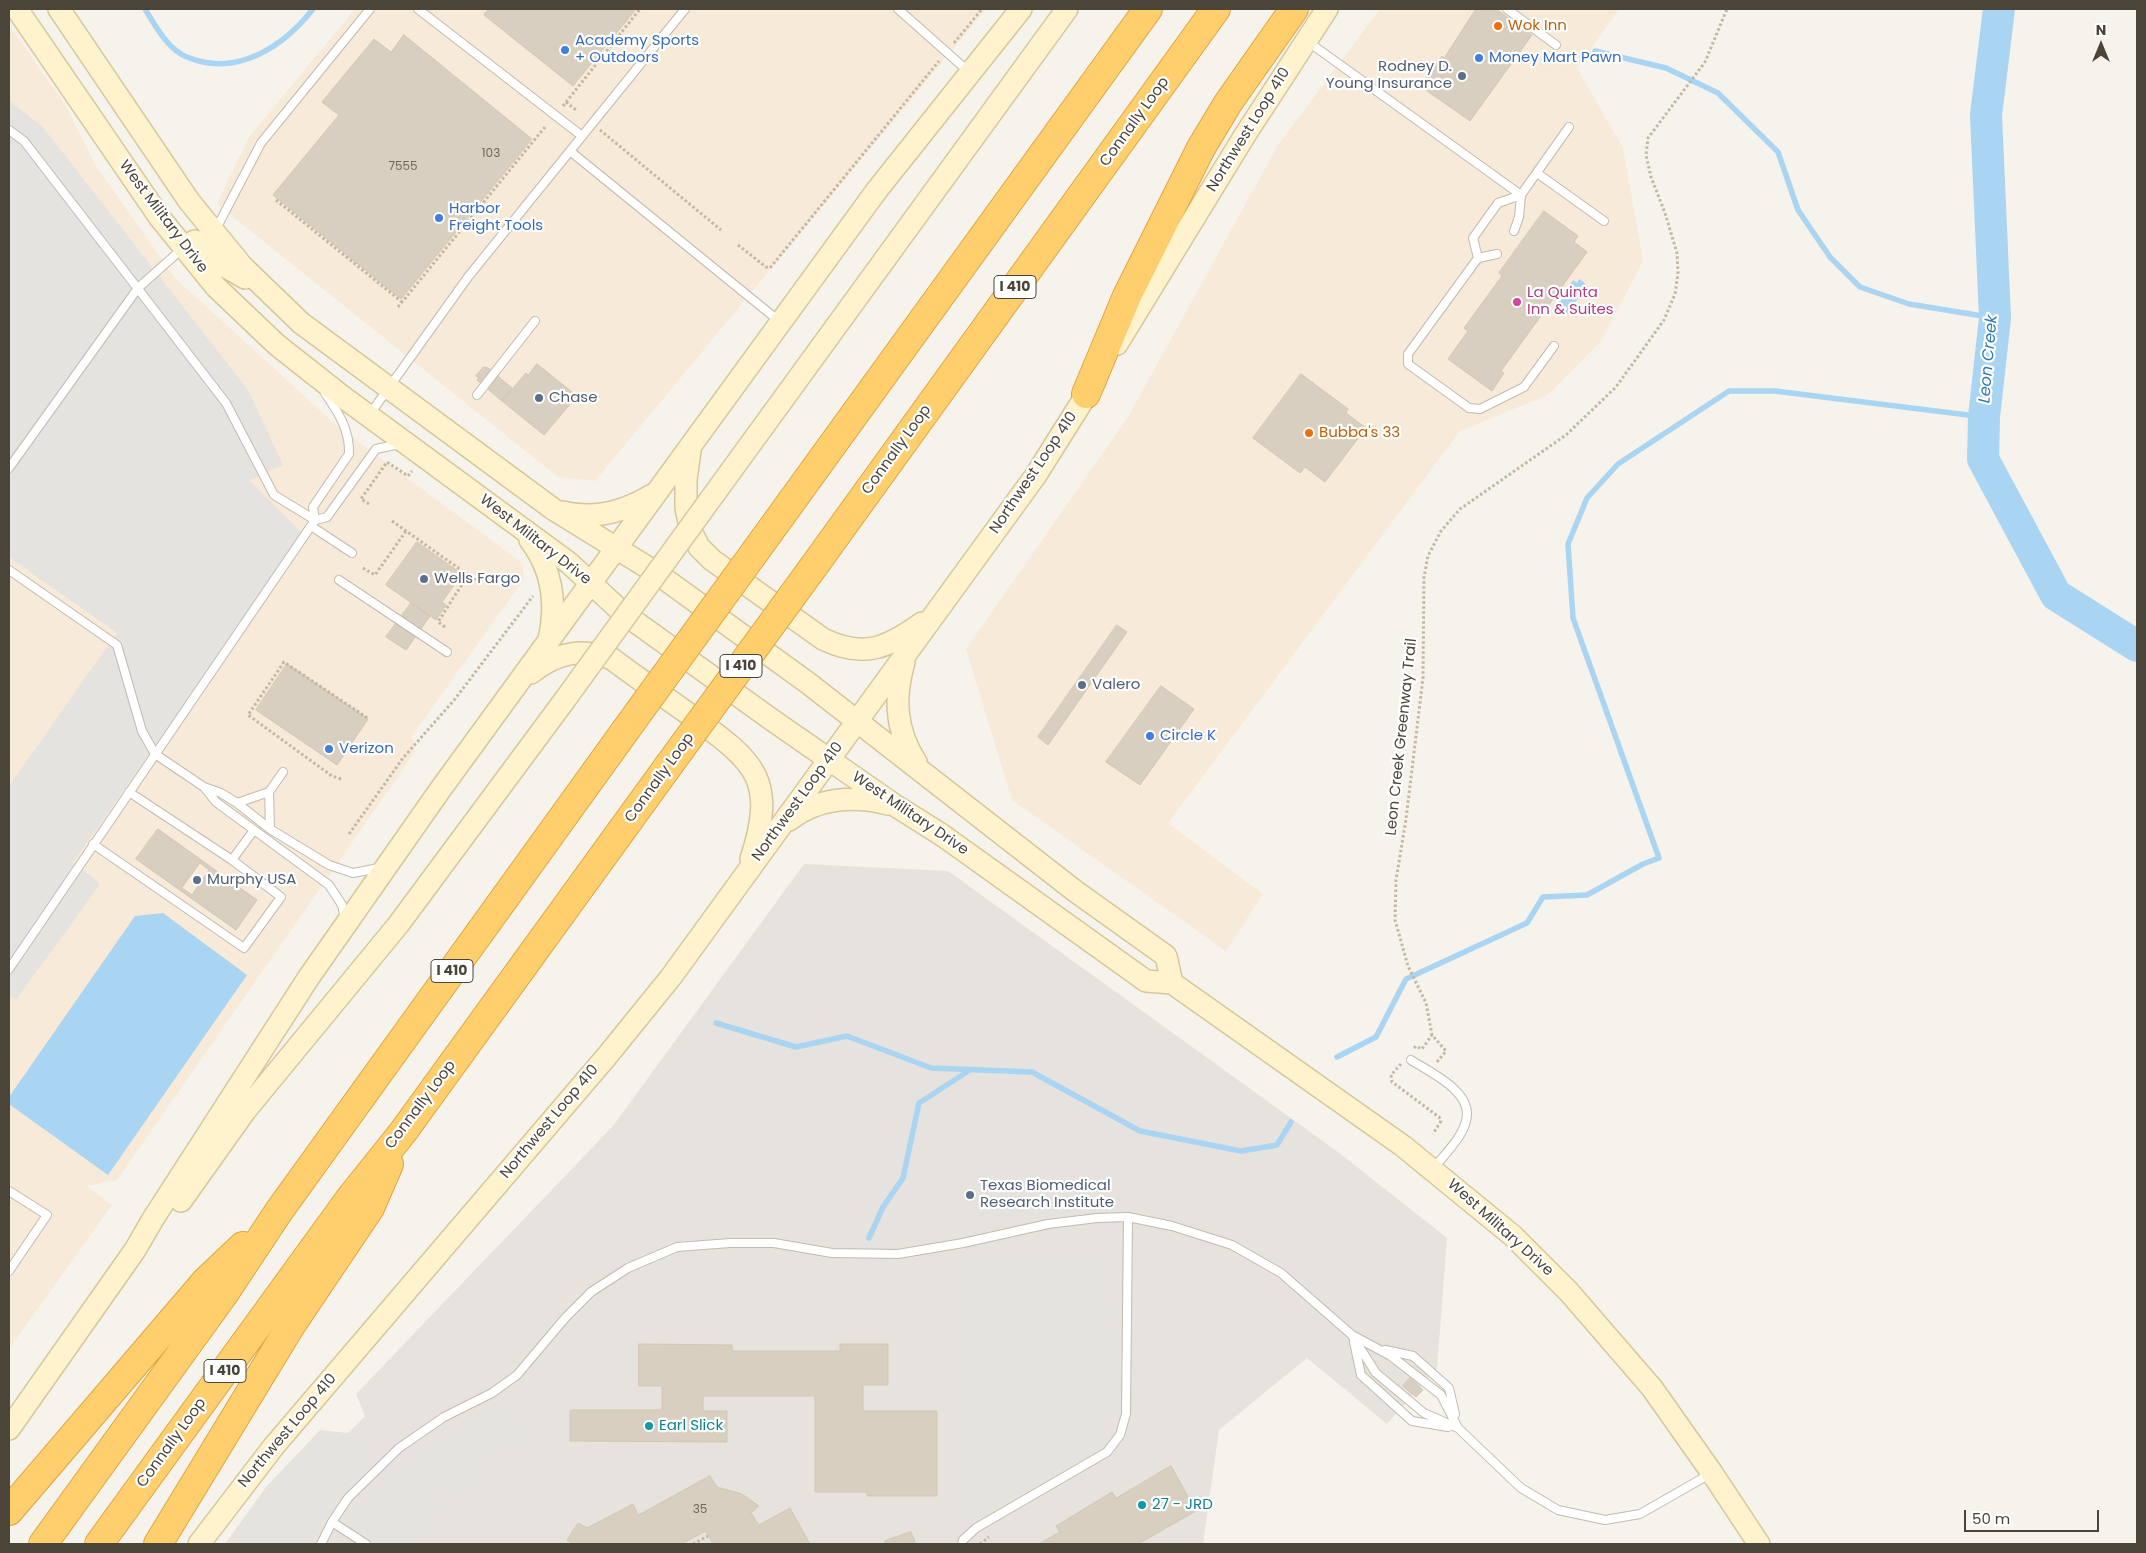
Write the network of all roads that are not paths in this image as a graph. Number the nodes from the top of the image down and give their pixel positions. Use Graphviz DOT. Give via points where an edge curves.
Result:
graph roads {
  1 [pos="16,9"];
  2 [pos="59,9"];
  3 [pos="370,9"];
  4 [pos="418,9"];
  5 [pos="685,9"];
  6 [pos="898,9"];
  7 [pos="1021,9"];
  8 [pos="1067,9"];
  9 [pos="1148,9"];
  10 [pos="1216,9"];
  11 [pos="1294,9"];
  12 [pos="1327,9"];
  13 [pos="1507,9"];
  14 [pos="1306,40"];
  15 [pos="1556,45"];
  16 [pos="970,73"];
  17 [pos="1569,128"];
  18 [pos="9,130"];
  19 [pos="582,136"];
  20 [pos="570,151"];
  21 [pos="1537,173"];
  22 [pos="1521,195"];
  23 [pos="1604,221"];
  24 [pos="1514,231"];
  25 [pos="215,232"];
  26 [pos="183,247"];
  27 [pos="1496,254"];
  28 [pos="1478,258"];
  29 [pos="138,288"];
  30 [pos="272,296"];
  31 [pos="535,321"];
  32 [pos="780,322"];
  33 [pos="1554,346"];
  34 [pos="310,373"];
  35 [pos="388,389"];
  36 [pos="1086,394"];
  37 [pos="477,395"];
  38 [pos="368,416"];
  39 [pos="407,443"];
  40 [pos="691,446"];
  41 [pos="9,468"];
  42 [pos="661,486"];
  43 [pos="553,510"];
  44 [pos="513,522"];
  45 [pos="313,523"];
  46 [pos="616,550"];
  47 [pos="352,553"];
  48 [pos="9,570"];
  49 [pos="339,580"];
  50 [pos="591,583"];
  51 [pos="935,614"];
  52 [pos="548,642"];
  53 [pos="447,652"];
  54 [pos="906,654"];
  55 [pos="513,690"];
  56 [pos="857,720"];
  57 [pos="155,754"];
  58 [pos="828,759"];
  59 [pos="283,772"];
  60 [pos="932,778"];
  61 [pos="204,787"];
  62 [pos="129,792"];
  63 [pos="269,792"];
  64 [pos="237,803"];
  65 [pos="896,806"];
  66 [pos="781,826"];
  67 [pos="270,829"];
  68 [pos="254,830"];
  69 [pos="94,844"];
  70 [pos="232,860"];
  71 [pos="386,866"];
  72 [pos="745,876"];
  73 [pos="345,924"];
  74 [pos="9,969"];
  75 [pos="1172,983"];
  76 [pos="1408,1058"];
  77 [pos="403,1132"];
  78 [pos="1433,1169"];
  79 [pos="9,1191"];
  80 [pos="279,1212"];
  81 [pos="1128,1218"];
  82 [pos="135,1250"];
  83 [pos="9,1271"];
  84 [pos="1352,1335"];
  85 [pos="1377,1348"];
  86 [pos="1458,1428"];
  87 [pos="9,1429"];
  88 [pos="1712,1473"];
  89 [pos="9,1511"];
  90 [pos="332,1522"];
  91 [pos="43,1544"];
  92 [pos="100,1544"];
  93 [pos="158,1544"];
  94 [pos="199,1544"];
  95 [pos="321,1544"];
  96 [pos="366,1544"];
  97 [pos="962,1544"];
  98 [pos="1759,1544"];
  1 -- 26 [label="main road, West Military Drive"];
  2 -- 25 [label="main road, West Military Drive" via="189,201"];
  3 -- 25 [label="lane" via="261,143"];
  4 -- 19 [label="lane"];
  5 -- 19 [label="lane"];
  6 -- 16 [label="lane"];
  7 -- 16 [label="main road"];
  8 -- 82 [label="main road, bridge" via="398,925 244,1111 168,1221"];
  9 -- 80 [label="highway, I 410, bridge"];
  10 -- 77 [label="highway, Connally Loop / I 410, bridge"];
  11 -- 36 [label="highway" via="1228,103 1201,148 1127,296"];
  12 -- 14 [label="main road, Northwest Loop 410"];
  13 -- 15 [label="lane"];
  14 -- 22 [label="lane"];
  14 -- 36 [label="main road, Northwest Loop 410"];
  16 -- 32 [label="main road" via="877,190"];
  17 -- 21 [label="lane"];
  18 -- 29 [label="lane" via="24,141"];
  19 -- 20 [label="lane"];
  20 -- 32 [label="lane"];
  20 -- 35 [label="lane" via="468,277"];
  21 -- 22 [label="lane"];
  21 -- 23 [label="lane"];
  22 -- 24 [label="lane"];
  22 -- 28 [label="lane" via="1498,203 1473,238"];
  25 -- 30 [label="main road, West Military Drive"];
  26 -- 29 [label="lane"];
  26 -- 30 [label="main road" via="195,241 202,242 219,263"];
  26 -- 34 [label="main road, West Military Drive" via="216,286"];
  27 -- 28 [label="lane"];
  28 -- 33 [label="lane" via="1408,354 1408,364 1469,408 1480,409 1524,387"];
  29 -- 41 [label="lane"];
  29 -- 45 [label="lane" via="226,403 274,495"];
  30 -- 35 [label="main road, West Military Drive"];
  31 -- 37 [label="lane"];
  32 -- 40 [label="main road"];
  34 -- 38 [label="main road, West Military Drive"];
  34 -- 45 [label="lane" via="339,413 349,443 349,454 313,507"];
  35 -- 38 [label="lane"];
  35 -- 43 [label="main road, West Military Drive"];
  36 -- 51 [label="main road, Northwest Loop 410" via="1036,475"];
  38 -- 39 [label="main road, West Military Drive"];
  39 -- 44 [label="main road, West Military Drive"];
  39 -- 45 [label="lane" via="376,449 327,517"];
  40 -- 42 [label="main road"];
  40 -- 51 [label="main road" via="686,508 691,531 699,547 712,560 823,639 847,648 875,649 898,640"];
  42 -- 43 [label="main road" via="644,499 616,512 574,515"];
  42 -- 46 [label="main road"];
  43 -- 46 [label="main road, West Military Drive"];
  44 -- 50 [label="main road, West Military Drive"];
  44 -- 52 [label="main road" via="537,549 548,571 552,602"];
  45 -- 47 [label="lane"];
  45 -- 57 [label="lane"];
  46 -- 50 [label="main road"];
  46 -- 56 [label="main road, West Military Drive" via="655,572"];
  48 -- 57 [label="lane" via="117,646 142,731"];
  49 -- 53 [label="lane"];
  50 -- 52 [label="main road"];
  50 -- 58 [label="main road, West Military Drive" via="623,612"];
  51 -- 54 [label="main road, Northwest Loop 410"];
  52 -- 55 [label="main road"];
  54 -- 56 [label="main road, Northwest Loop 410"];
  54 -- 60 [label="main road" via="897,699 899,723 911,754"];
  55 -- 71 [label="main road"];
  55 -- 72 [label="main road" via="552,658 580,652 600,654 612,659 731,745 752,768 761,796 761,820"];
  56 -- 58 [label="main road, Northwest Loop 410"];
  56 -- 60 [label="main road, West Military Drive"];
  57 -- 61 [label="lane"];
  57 -- 62 [label="lane"];
  58 -- 65 [label="main road, West Military Drive"];
  58 -- 66 [label="main road, Northwest Loop 410"];
  59 -- 63 [label="lane"];
  60 -- 75 [label="main road, West Military Drive" via="1074,891 1166,956"];
  61 -- 64 [label="lane"];
  61 -- 68 [label="lane" via="216,802"];
  62 -- 69 [label="lane"];
  62 -- 70 [label="lane"];
  63 -- 64 [label="lane"];
  63 -- 67 [label="lane"];
  64 -- 67 [label="lane"];
  65 -- 66 [label="main road" via="858,800 829,801 806,808"];
  65 -- 75 [label="main road, West Military Drive" via="942,835 1146,981"];
  66 -- 72 [label="main road, Northwest Loop 410"];
  67 -- 71 [label="lane" via="341,870 364,872"];
  68 -- 70 [label="lane"];
  68 -- 73 [label="lane" via="329,885 342,905"];
  69 -- 70 [label="lane" via="244,948 281,897"];
  69 -- 74 [label="lane"];
  71 -- 73 [label="main road"];
  72 -- 94 [label="main road, Northwest Loop 410" via="637,1019 274,1446"];
  73 -- 82 [label="main road"];
  75 -- 78 [label="main road, West Military Drive"];
  76 -- 78 [label="lane" via="1458,1092 1467,1105 1466,1121 1459,1135"];
  77 -- 92 [label="highway, Connally Loop / I 410" via="351,1197"];
  77 -- 93 [label="highway" via="370,1208 290,1327"];
  78 -- 88 [label="main road, West Military Drive" via="1512,1236 1569,1292 1652,1388"];
  79 -- 83 [label="lane" via="46,1215"];
  80 -- 89 [label="highway" via="205,1282"];
  80 -- 91 [label="highway, I 410" via="224,1294"];
  81 -- 84 [label="lane" via="1172,1226 1232,1245 1282,1273"];
  81 -- 90 [label="lane" via="1048,1224 898,1254 832,1253 774,1243 677,1247 628,1268 591,1292 517,1375 492,1393 444,1417 399,1448 348,1498"];
  81 -- 97 [label="lane" via="1126,1414 1120,1435 1107,1452 976,1528"];
  82 -- 87 [label="main road"];
  84 -- 85 [label="lane"];
  84 -- 86 [label="lane" via="1376,1373 1424,1412"];
  84 -- 86 [label="lane" via="1361,1375 1412,1421"];
  85 -- 86 [label="lane" via="1441,1394"];
  85 -- 86 [label="lane" via="1413,1356 1448,1388"];
  86 -- 88 [label="lane" via="1521,1488 1558,1510 1605,1520 1640,1514"];
  88 -- 98 [label="main road, West Military Drive"];
  90 -- 95 [label="lane"];
  90 -- 96 [label="lane"];
}
